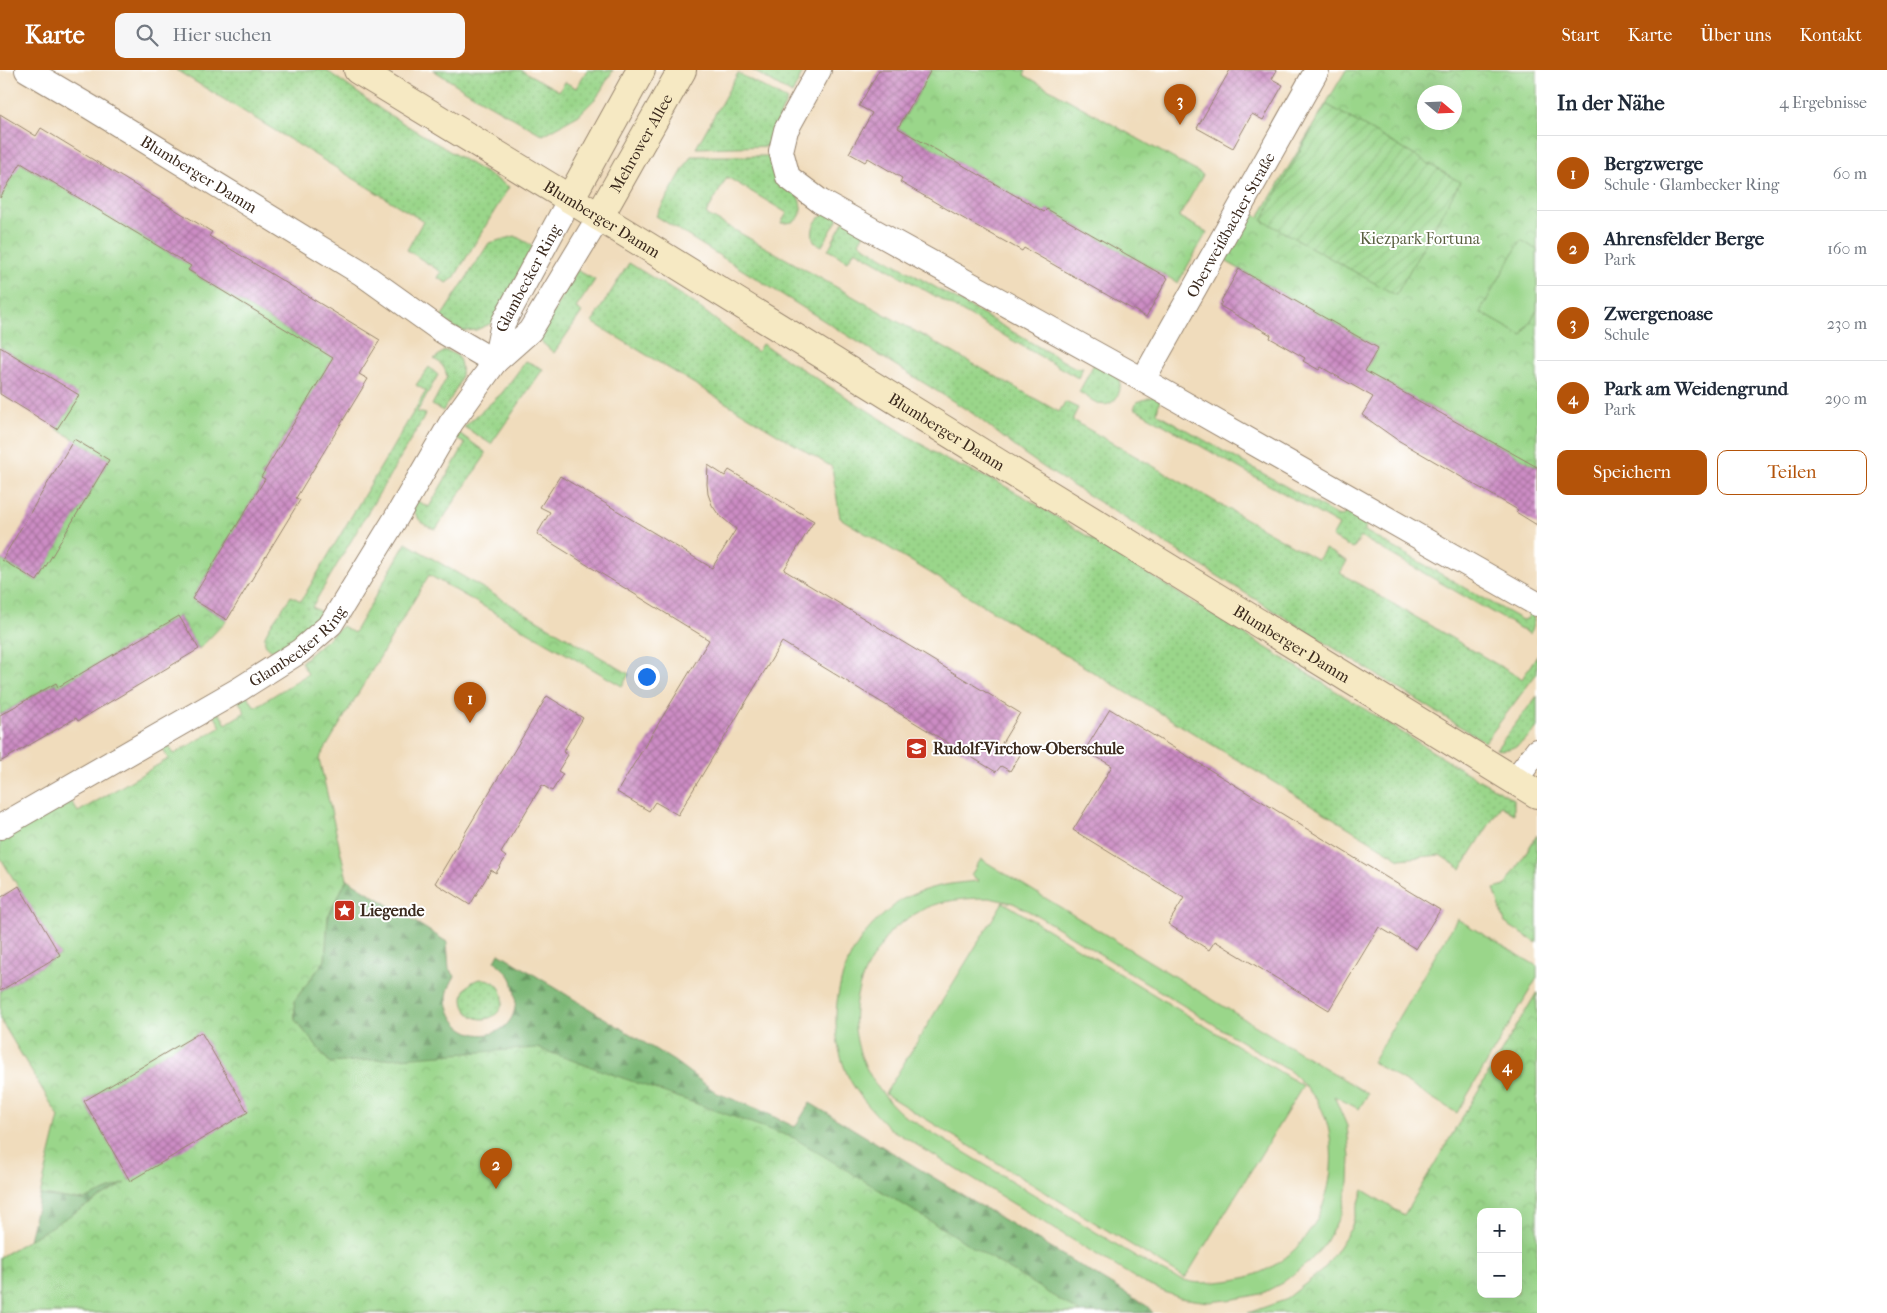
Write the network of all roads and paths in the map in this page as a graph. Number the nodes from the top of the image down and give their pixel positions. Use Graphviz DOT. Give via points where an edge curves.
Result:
graph roads {
  1 [pos="28,70"];
  2 [pos="358,70"];
  3 [pos="641,70"];
  4 [pos="682,70"];
  5 [pos="819,70"];
  6 [pos="1317,70"];
  7 [pos="570,198"];
  8 [pos="599,217"];
  9 [pos="495,362"];
  10 [pos="1143,380"];
  11 [pos="1537,604"];
  12 [pos="1537,751"];
  13 [pos="1526,787"];
  14 [pos="0,827"];
  1 -- 9 [label="street, Blumberger Damm" via="361,273 442,331"];
  2 -- 7 [label="main road, Blumberger Damm"];
  3 -- 7 [label="main road"];
  4 -- 8 [label="main road, Mehrower Allee"];
  5 -- 10 [label="street" via="786,130 782,151 788,177 820,201"];
  6 -- 10 [label="street, Oberweißbacher Straße"];
  7 -- 8 [label="main road, Blumberger Damm"];
  7 -- 9 [label="street, Glambecker Ring" via="503,324"];
  8 -- 9 [label="street, Glambecker Ring" via="530,331"];
  8 -- 13 [label="main road, Blumberger Damm"];
  9 -- 14 [label="street, Glambecker Ring" via="451,423 331,624 300,651 240,689"];
  10 -- 11 [label="street"];
  12 -- 13 [label="street"];
}
